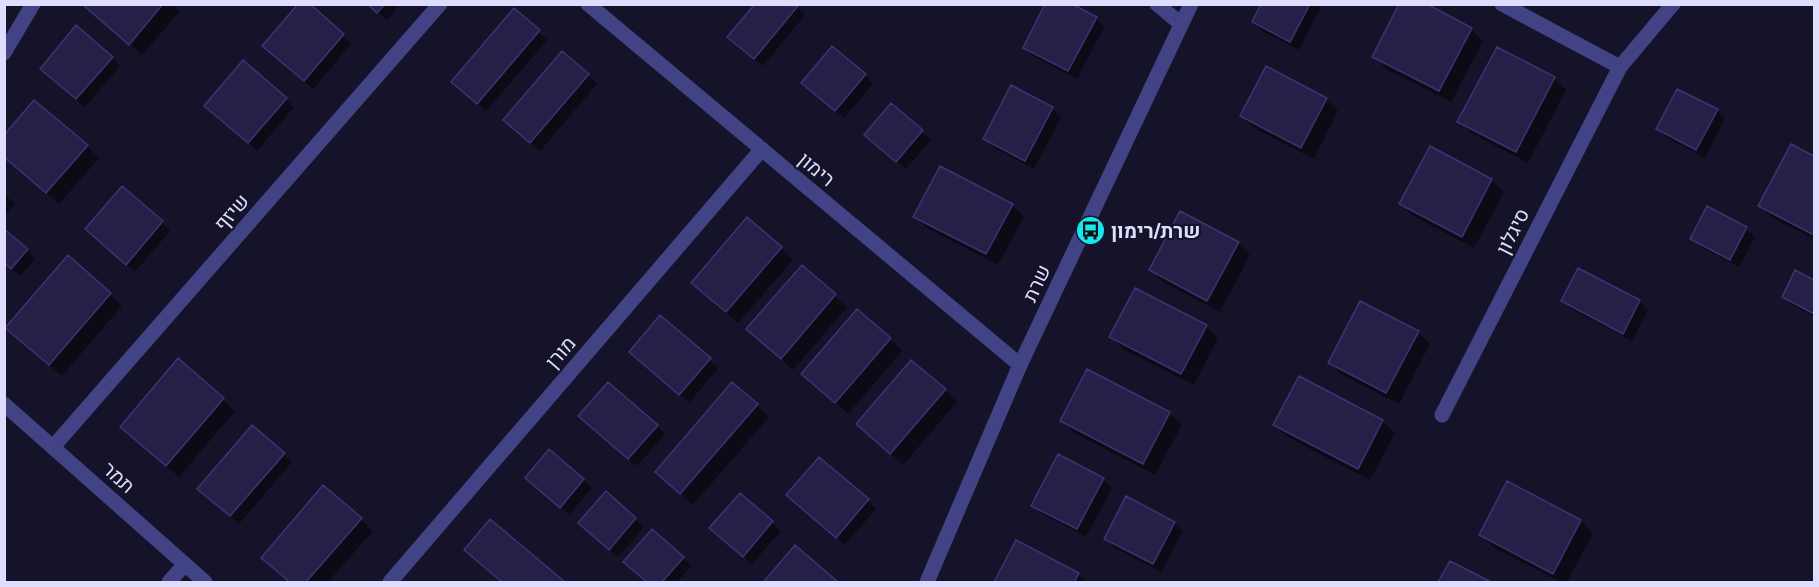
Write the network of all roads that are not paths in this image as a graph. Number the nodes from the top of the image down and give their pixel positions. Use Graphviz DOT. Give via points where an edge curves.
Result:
graph roads {
  1 [pos="33,4"];
  2 [pos="440,4"];
  3 [pos="588,4"];
  4 [pos="1157,4"];
  5 [pos="1191,4"];
  6 [pos="1502,4"];
  7 [pos="1673,4"];
  8 [pos="1181,24"];
  9 [pos="4,53"];
  10 [pos="1620,66"];
  11 [pos="762,149"];
  12 [pos="1020,365"];
  13 [pos="4,404"];
  14 [pos="1442,415"];
  15 [pos="53,447"];
  16 [pos="185,564"];
  17 [pos="169,582"];
  18 [pos="205,582"];
  19 [pos="390,582"];
  20 [pos="927,582"];
  1 -- 9 [label="street"];
  2 -- 15 [label="street, שיזף"];
  3 -- 11 [label="street, רימון"];
  4 -- 8 [label="street"];
  5 -- 8 [label="street, שרת"];
  6 -- 10 [label="street"];
  7 -- 10 [label="street, סיגלון"];
  8 -- 12 [label="street, שרת"];
  10 -- 14 [label="street, סיגלון"];
  11 -- 12 [label="street, רימון"];
  11 -- 19 [label="street, מורן"];
  12 -- 20 [label="street, שרת"];
  13 -- 15 [label="street, תמר"];
  15 -- 16 [label="street, תמר"];
  16 -- 17 [label="street"];
  16 -- 18 [label="street, תמר"];
}
